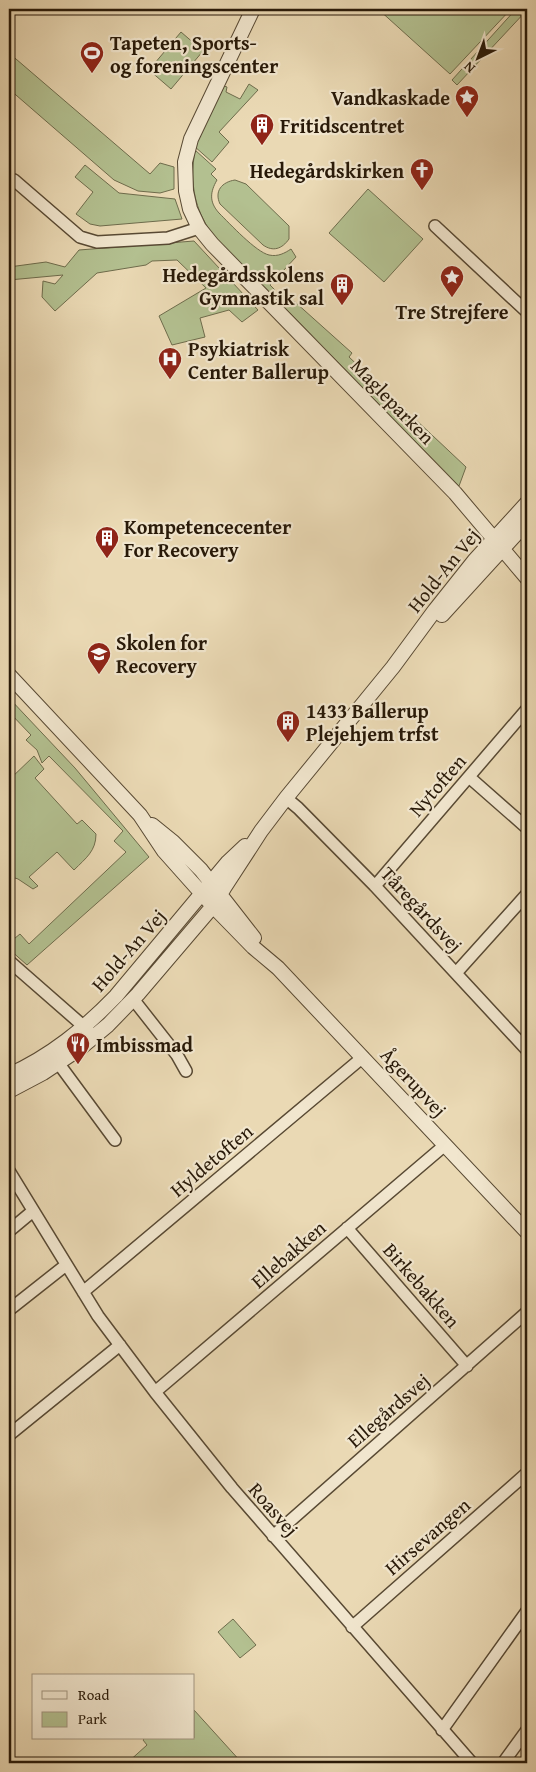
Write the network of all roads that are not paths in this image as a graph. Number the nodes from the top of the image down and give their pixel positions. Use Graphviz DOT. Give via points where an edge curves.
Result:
graph roads {
  1 [pos="253,9"];
  2 [pos="14,180"];
  3 [pos="436,226"];
  4 [pos="199,228"];
  5 [pos="527,312"];
  6 [pos="527,502"];
  7 [pos="527,522"];
  8 [pos="498,544"];
  9 [pos="527,578"];
  10 [pos="9,675"];
  11 [pos="527,709"];
  12 [pos="469,777"];
  13 [pos="286,798"];
  14 [pos="527,828"];
  15 [pos="375,886"];
  16 [pos="527,894"];
  17 [pos="211,896"];
  18 [pos="9,961"];
  19 [pos="456,973"];
  20 [pos="135,997"];
  21 [pos="84,1027"];
  22 [pos="96,1036"];
  23 [pos="527,1050"];
  24 [pos="363,1057"];
  25 [pos="59,1064"];
  26 [pos="186,1071"];
  27 [pos="9,1075"];
  28 [pos="9,1091"];
  29 [pos="115,1140"];
  30 [pos="445,1145"];
  31 [pos="9,1171"];
  32 [pos="33,1212"];
  33 [pos="347,1228"];
  34 [pos="9,1231"];
  35 [pos="527,1232"];
  36 [pos="66,1265"];
  37 [pos="82,1292"];
  38 [pos="9,1310"];
  39 [pos="527,1312"];
  40 [pos="120,1346"];
  41 [pos="467,1366"];
  42 [pos="155,1392"];
  43 [pos="9,1435"];
  44 [pos="527,1473"];
  45 [pos="273,1536"];
  46 [pos="527,1611"];
  47 [pos="352,1627"];
  48 [pos="442,1730"];
  49 [pos="527,1730"];
  50 [pos="472,1763"];
  51 [pos="503,1763"];
  1 -- 4 [label="street, Magleparken" via="191,139 185,162 186,191"];
  2 -- 4 [label="street" via="80,237 96,242 168,238"];
  3 -- 5 [label="street"];
  4 -- 8 [label="street, Magleparken" via="455,493"];
  6 -- 8 [label="street, Hold-An Vej"];
  7 -- 8 [label="street, Hold-An Vej"];
  8 -- 9 [label="street, Magleparken"];
  8 -- 13 [label="street, Hold-An Vej"];
  10 -- 17 [label="street, Ågerupvej" via="140,815 173,842"];
  11 -- 12 [label="street, Nytoften"];
  12 -- 14 [label="street"];
  12 -- 15 [label="street, Nytoften"];
  13 -- 15 [label="street, Tåregårdsvej"];
  13 -- 17 [label="street, Hold-An Vej" via="261,831 228,862"];
  15 -- 19 [label="street, Tåregårdsvej"];
  16 -- 19 [label="street"];
  17 -- 20 [label="street, Hold-An Vej"];
  17 -- 21 [label="street, Hold-An Vej"];
  17 -- 24 [label="street, Ågerupvej" via="253,947 271,961"];
  18 -- 21 [label="street"];
  19 -- 23 [label="street, Tåregårdsvej"];
  20 -- 22 [label="street, Hold-An Vej"];
  20 -- 26 [label="street, Hold-An Vej"];
  21 -- 22 [label="street"];
  21 -- 27 [label="street, Hold-An Vej" via="47,1055"];
  22 -- 25 [label="street, Hold-An Vej"];
  24 -- 30 [label="street, Ågerupvej"];
  24 -- 37 [label="street, Hyldetoften"];
  25 -- 28 [label="street, Hold-An Vej"];
  25 -- 29 [label="street"];
  30 -- 33 [label="street, Ellebakken"];
  30 -- 35 [label="street, Ågerupvej"];
  31 -- 32 [label="street, Roasvej"];
  32 -- 34 [label="street"];
  32 -- 36 [label="street, Roasvej"];
  33 -- 41 [label="street, Birkebakken"];
  33 -- 42 [label="street, Ellebakken"];
  36 -- 37 [label="street, Roasvej"];
  36 -- 38 [label="street"];
  37 -- 40 [label="street, Roasvej"];
  39 -- 41 [label="street, Ellegårdsvej"];
  40 -- 42 [label="street, Roasvej"];
  40 -- 43 [label="street"];
  41 -- 45 [label="street, Ellegårdsvej"];
  42 -- 45 [label="street, Roasvej"];
  44 -- 47 [label="street, Hirsevangen"];
  45 -- 47 [label="street, Roasvej"];
  46 -- 48 [label="street"];
  47 -- 48 [label="street, Roasvej"];
  48 -- 50 [label="street, Roasvej"];
  49 -- 51 [label="street"];
}
